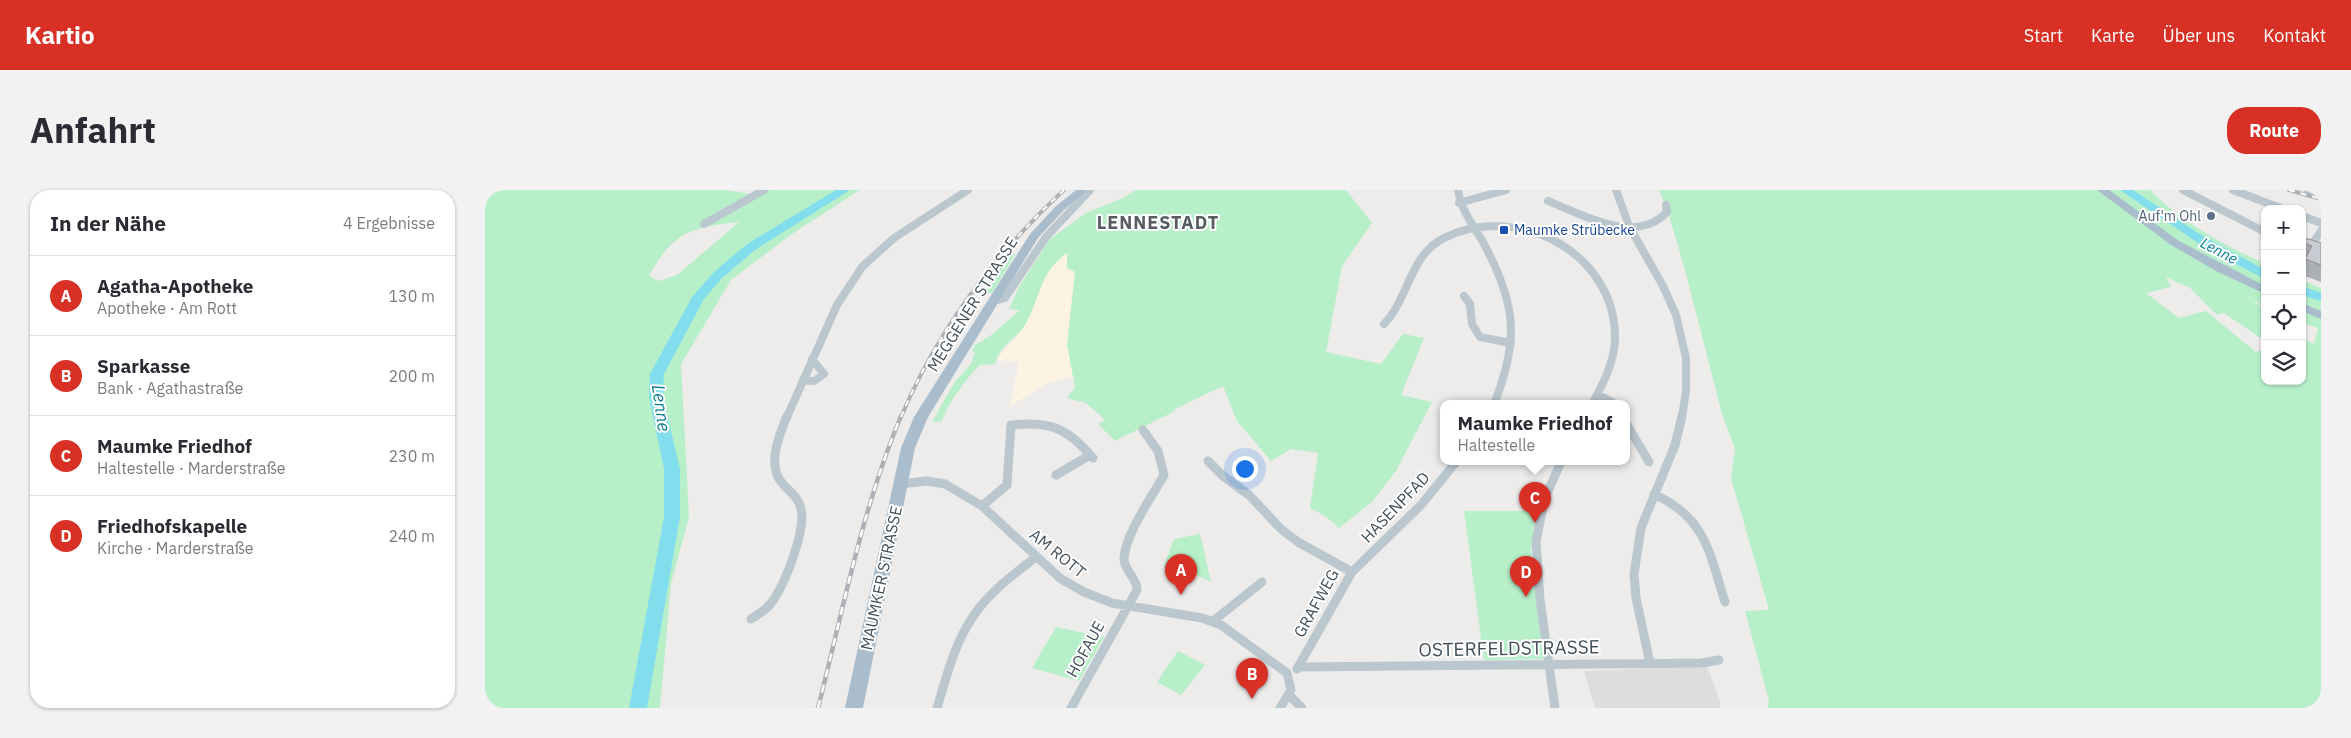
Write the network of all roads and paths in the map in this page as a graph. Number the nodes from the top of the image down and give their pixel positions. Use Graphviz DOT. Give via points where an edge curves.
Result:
graph roads {
  1 [pos="764,190"];
  2 [pos="969,190"];
  3 [pos="1082,190"];
  4 [pos="1090,190"];
  5 [pos="1458,190"];
  6 [pos="1506,190"];
  7 [pos="1616,190"];
  8 [pos="2102,190"];
  9 [pos="2183,190"];
  10 [pos="2201,190"];
  11 [pos="2233,190"];
  12 [pos="2308,190"];
  13 [pos="2191,194"];
  14 [pos="2321,194"];
  15 [pos="1548,201"];
  16 [pos="2117,201"];
  17 [pos="1459,203"];
  18 [pos="1666,205"];
  19 [pos="2272,205"];
  20 [pos="2306,217"];
  21 [pos="2321,223"];
  22 [pos="704,224"];
  23 [pos="1629,226"];
  24 [pos="1475,230"];
  25 [pos="2261,230"];
  26 [pos="2321,231"];
  27 [pos="2306,248"];
  28 [pos="2306,249"];
  29 [pos="2318,254"];
  30 [pos="2261,289"];
  31 [pos="1464,296"];
  32 [pos="994,301"];
  33 [pos="2306,309"];
  34 [pos="2321,315"];
  35 [pos="1384,324"];
  36 [pos="1511,344"];
  37 [pos="812,359"];
  38 [pos="803,380"];
  39 [pos="1597,394"];
  40 [pos="1496,400"];
  41 [pos="1594,400"];
  42 [pos="1608,400"];
  43 [pos="1630,429"];
  44 [pos="1143,430"];
  45 [pos="908,448"];
  46 [pos="1208,461"];
  47 [pos="1649,462"];
  48 [pos="1454,465"];
  49 [pos="1560,465"];
  50 [pos="1057,475"];
  51 [pos="900,484"];
  52 [pos="1654,494"];
  53 [pos="982,506"];
  54 [pos="1036,557"];
  55 [pos="1352,572"];
  56 [pos="1262,582"];
  57 [pos="1725,602"];
  58 [pos="1128,605"];
  59 [pos="751,619"];
  60 [pos="1212,622"];
  61 [pos="1719,660"];
  62 [pos="1650,663"];
  63 [pos="1550,666"];
  64 [pos="1299,668"];
  65 [pos="1287,673"];
  66 [pos="1289,696"];
  67 [pos="854,708"];
  68 [pos="937,708"];
  69 [pos="1071,708"];
  70 [pos="1280,708"];
  71 [pos="1302,708"];
  72 [pos="1555,708"];
  1 -- 22 [label="street"];
  2 -- 37 [label="street" via="889,242 860,269 842,296"];
  3 -- 32 [label="main road, MEGGENER STRASSE" via="1034,236"];
  4 -- 32 [label="street" via="1046,237 1003,301"];
  5 -- 17 [label="street"];
  6 -- 17 [label="street"];
  7 -- 23 [label="street"];
  8 -- 16 [label="main road"];
  9 -- 13 [label="street"];
  10 -- 13 [label="street"];
  11 -- 19 [label="street"];
  12 -- 14 [label="street"];
  13 -- 25 [label="street"];
  15 -- 23 [label="street" via="1609,225"];
  16 -- 30 [label="main road" via="2175,243"];
  17 -- 24 [label="street"];
  18 -- 23 [label="street" via="1667,212 1657,221"];
  20 -- 21 [label="street"];
  23 -- 52 [label="street" via="1676,315 1686,358 1683,413 1675,445"];
  24 -- 35 [label="street" via="1445,238 1423,253 1395,314"];
  24 -- 36 [label="street" via="1499,273 1507,295 1513,320"];
  24 -- 39 [label="street" via="1504,227 1543,234 1565,248 1590,272 1609,301 1615,340 1611,366"];
  26 -- 27 [label="street"];
  28 -- 29 [label="street"];
  31 -- 36 [label="street" via="1470,304 1472,324 1480,337"];
  32 -- 45 [label="main road, MEGGENER STRASSE" via="921,417"];
  33 -- 34 [label="main road"];
  36 -- 40 [label="street" via="1507,372"];
  37 -- 38 [label="street"];
  37 -- 38 [label="street" via="824,374 814,381"];
  38 -- 59 [label="street" via="778,446 775,471 778,480 799,502 801,524 777,595"];
  39 -- 41 [label="street"];
  39 -- 42 [label="street"];
  43 -- 47 [label="street"];
  44 -- 58 [label="street, HOFAUE" via="1158,447 1164,475 1125,548 1124,563 1138,585"];
  45 -- 51 [label="main road, MAUMKER STRASSE"];
  46 -- 55 [label="street, GRAFWEG" via="1249,495 1292,538"];
  48 -- 55 [label="street, HASENPFAD" via="1421,505"];
  49 -- 63 [label="street" via="1545,498 1536,541"];
  50 -- 53 [label="street" via="1092,457 1061,429 1049,424 1011,425 1007,485"];
  51 -- 53 [label="street, AM ROTT" via="937,482"];
  51 -- 67 [label="main road, MAUMKER STRASSE"];
  52 -- 57 [label="street" via="1683,508 1699,528"];
  52 -- 62 [label="street" via="1641,528 1634,574"];
  53 -- 54 [label="street, AM ROTT"];
  54 -- 58 [label="street, AM ROTT" via="1061,579 1084,592 1112,603"];
  54 -- 68 [label="street" via="977,611 955,654"];
  55 -- 64 [label="street, GRAFWEG"];
  56 -- 60 [label="street"];
  58 -- 60 [label="street, AM ROTT"];
  58 -- 69 [label="street, HOFAUE"];
  60 -- 65 [label="street, AM ROTT" via="1221,625"];
  61 -- 62 [label="street, OSTERFELDSTRASSE"];
  62 -- 63 [label="street, OSTERFELDSTRASSE"];
  63 -- 64 [label="street, OSTERFELDSTRASSE"];
  63 -- 72 [label="street"];
  64 -- 65 [label="street"];
  65 -- 66 [label="street" via="1291,685"];
  66 -- 70 [label="street"];
  66 -- 71 [label="street"];
}
